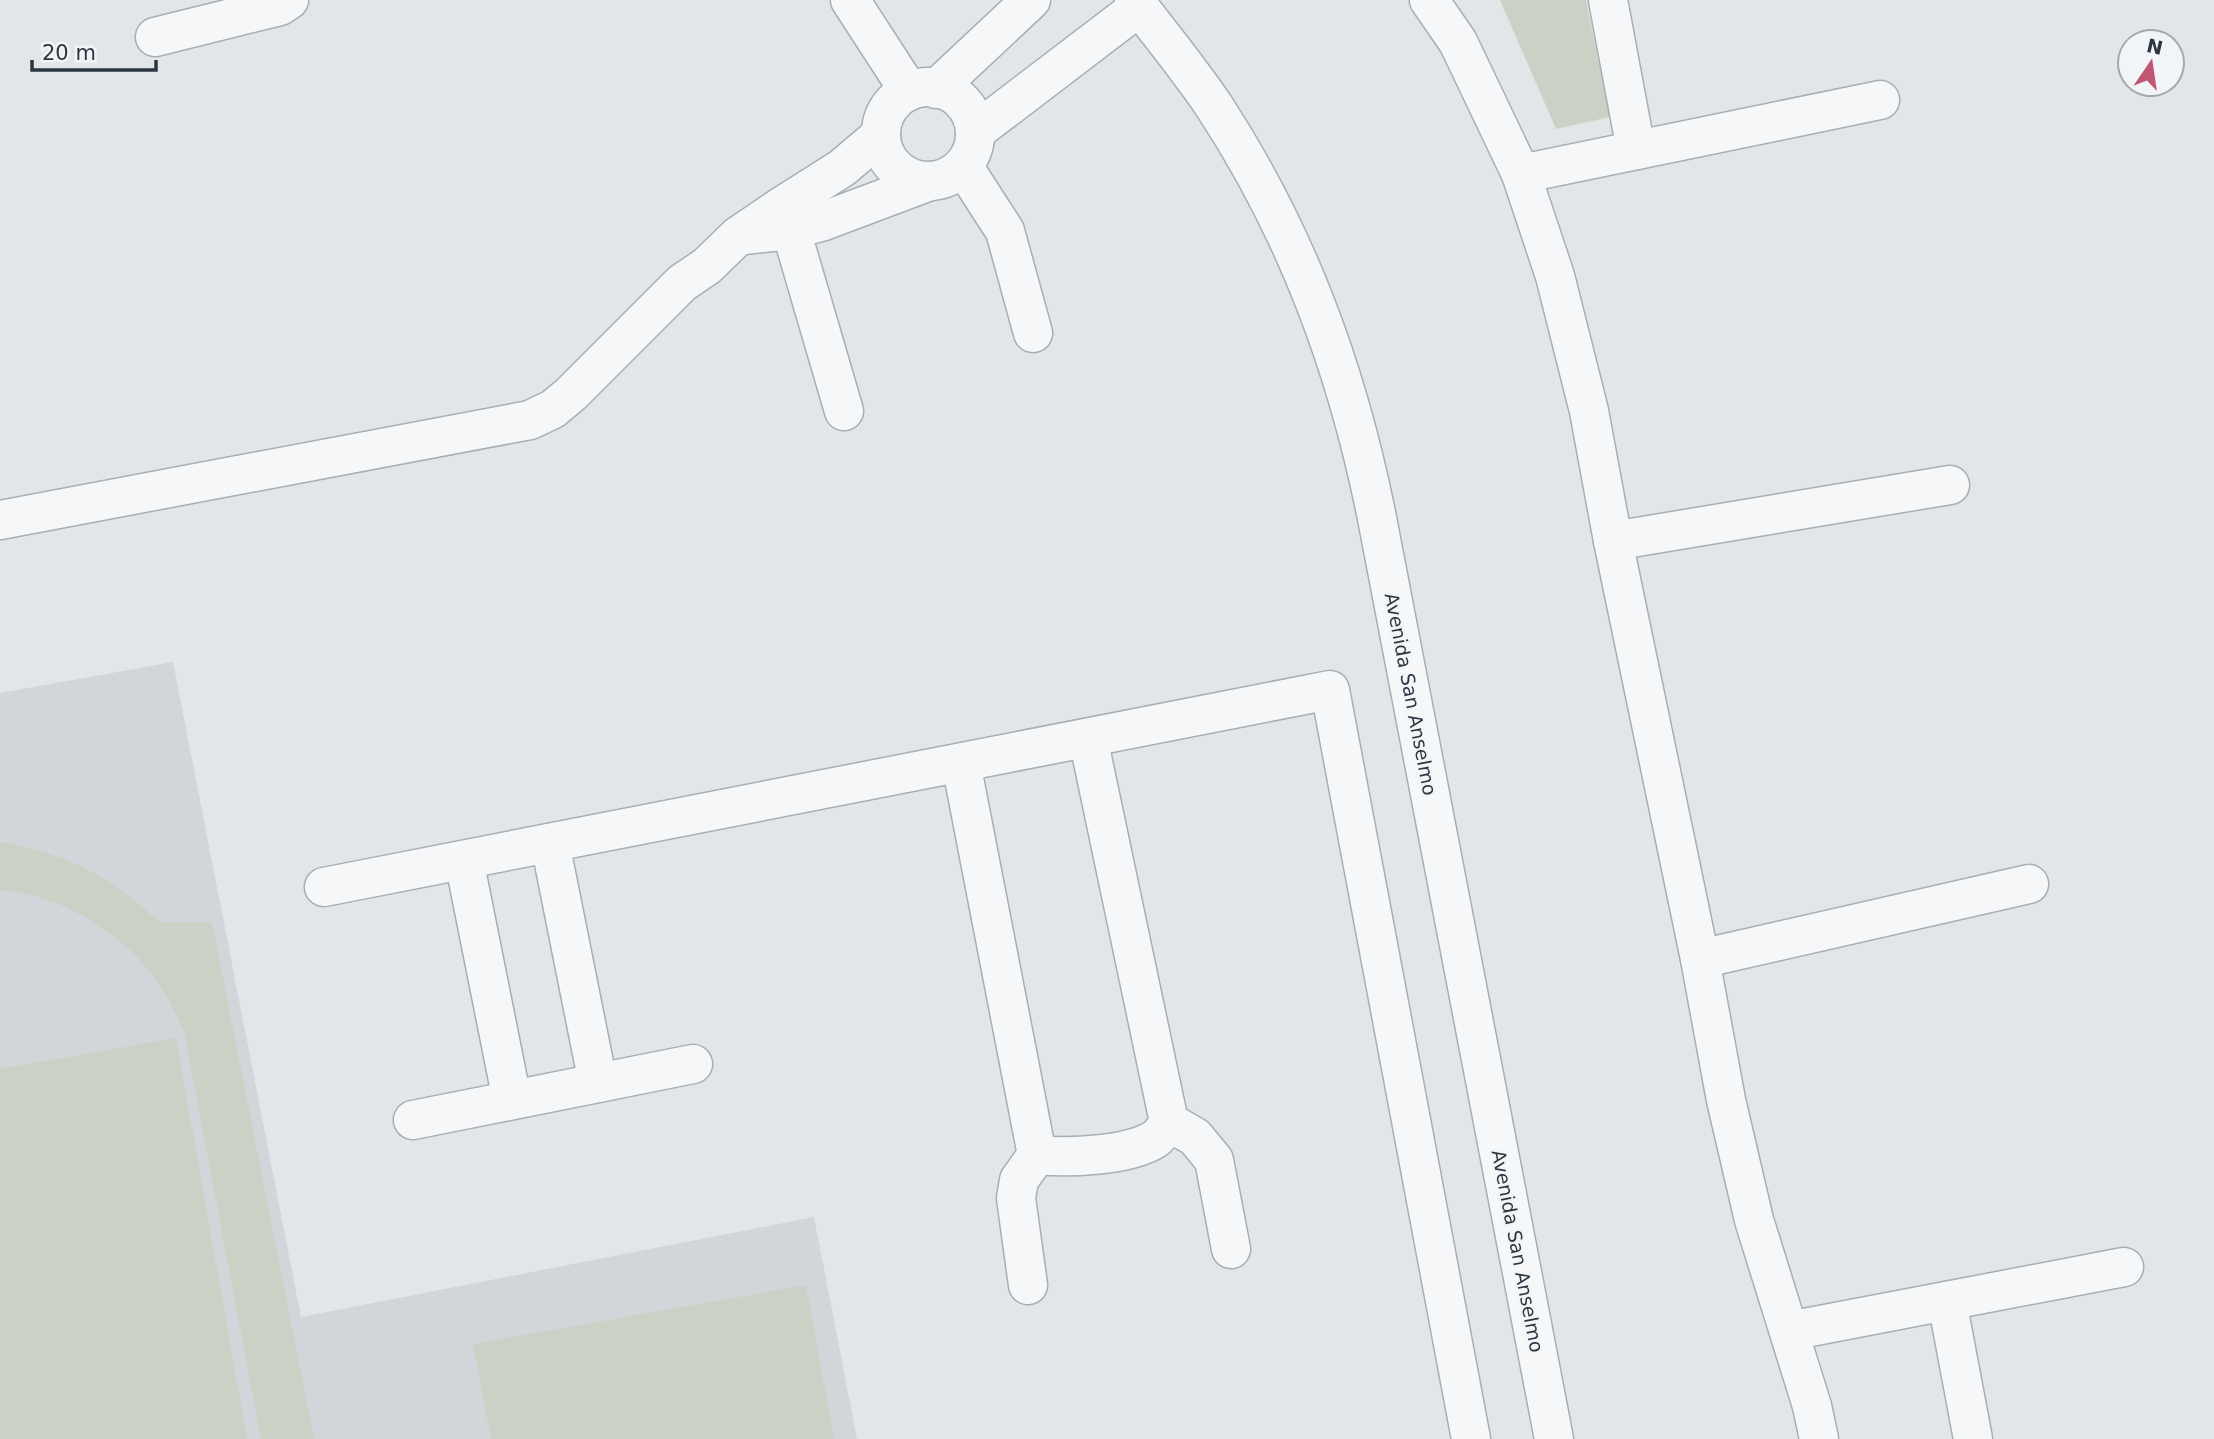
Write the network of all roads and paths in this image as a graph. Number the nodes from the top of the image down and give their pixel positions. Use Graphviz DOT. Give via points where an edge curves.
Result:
graph roads {
  1 [pos="289,0"];
  2 [pos="850,0"];
  3 [pos="1031,0"];
  4 [pos="1429,0"];
  5 [pos="1608,0"];
  6 [pos="1136,3"];
  7 [pos="155,37"];
  8 [pos="923,90"];
  9 [pos="1880,100"];
  10 [pos="881,135"];
  11 [pos="1636,150"];
  12 [pos="956,160"];
  13 [pos="1521,174"];
  14 [pos="791,230"];
  15 [pos="738,236"];
  16 [pos="1032,333"];
  17 [pos="844,411"];
  18 [pos="1950,485"];
  19 [pos="0,520"];
  20 [pos="1613,541"];
  21 [pos="1088,738"];
  22 [pos="961,763"];
  23 [pos="550,843"];
  24 [pos="464,860"];
  25 [pos="2029,884"];
  26 [pos="324,887"];
  27 [pos="1700,959"];
  28 [pos="693,1064"];
  29 [pos="598,1083"];
  30 [pos="512,1100"];
  31 [pos="412,1120"];
  32 [pos="1169,1122"];
  33 [pos="1037,1155"];
  34 [pos="1231,1249"];
  35 [pos="2124,1266"];
  36 [pos="1028,1284"];
  37 [pos="1947,1301"];
  38 [pos="1788,1331"];
  39 [pos="1471,1439"];
  40 [pos="1554,1439"];
  41 [pos="1819,1439"];
  42 [pos="1973,1439"];
  1 -- 7 [label="street"];
  2 -- 8 [label="street"];
  3 -- 8 [label="street"];
  4 -- 13 [label="street" via="1458,42"];
  5 -- 11 [label="street"];
  6 -- 12 [label="street"];
  6 -- 40 [label="street, Avenida San Anselmo" via="1214,107 1279,220 1324,323 1348,393 1376,513"];
  8 -- 10 [label="street" via="894,101 884,117"];
  8 -- 12 [label="street" via="961,99 971,114"];
  9 -- 11 [label="street"];
  10 -- 12 [label="street" via="885,153 896,168 912,177"];
  10 -- 15 [label="street" via="842,168"];
  11 -- 13 [label="street"];
  12 -- 14 [label="street" via="841,215"];
  12 -- 16 [label="street" via="1005,231"];
  13 -- 20 [label="street" via="1555,276 1589,411"];
  14 -- 15 [label="street"];
  14 -- 17 [label="street"];
  15 -- 19 [label="street" via="682,284 571,394 530,420"];
  18 -- 20 [label="street"];
  20 -- 27 [label="street"];
  21 -- 22 [label="street"];
  21 -- 32 [label="street"];
  21 -- 39 [label="street" via="1330,690"];
  22 -- 23 [label="street"];
  22 -- 33 [label="street"];
  23 -- 24 [label="street"];
  23 -- 29 [label="street"];
  24 -- 26 [label="street"];
  24 -- 30 [label="street"];
  25 -- 27 [label="street"];
  27 -- 38 [label="street" via="1754,1220"];
  28 -- 29 [label="street"];
  29 -- 30 [label="street"];
  30 -- 31 [label="street"];
  32 -- 33 [label="street" via="1158,1137 1143,1146 1088,1156"];
  32 -- 34 [label="street" via="1195,1136 1214,1160"];
  33 -- 36 [label="street" via="1019,1180 1016,1198"];
  35 -- 37 [label="street"];
  37 -- 38 [label="street"];
  37 -- 42 [label="street"];
  38 -- 41 [label="street"];
}
